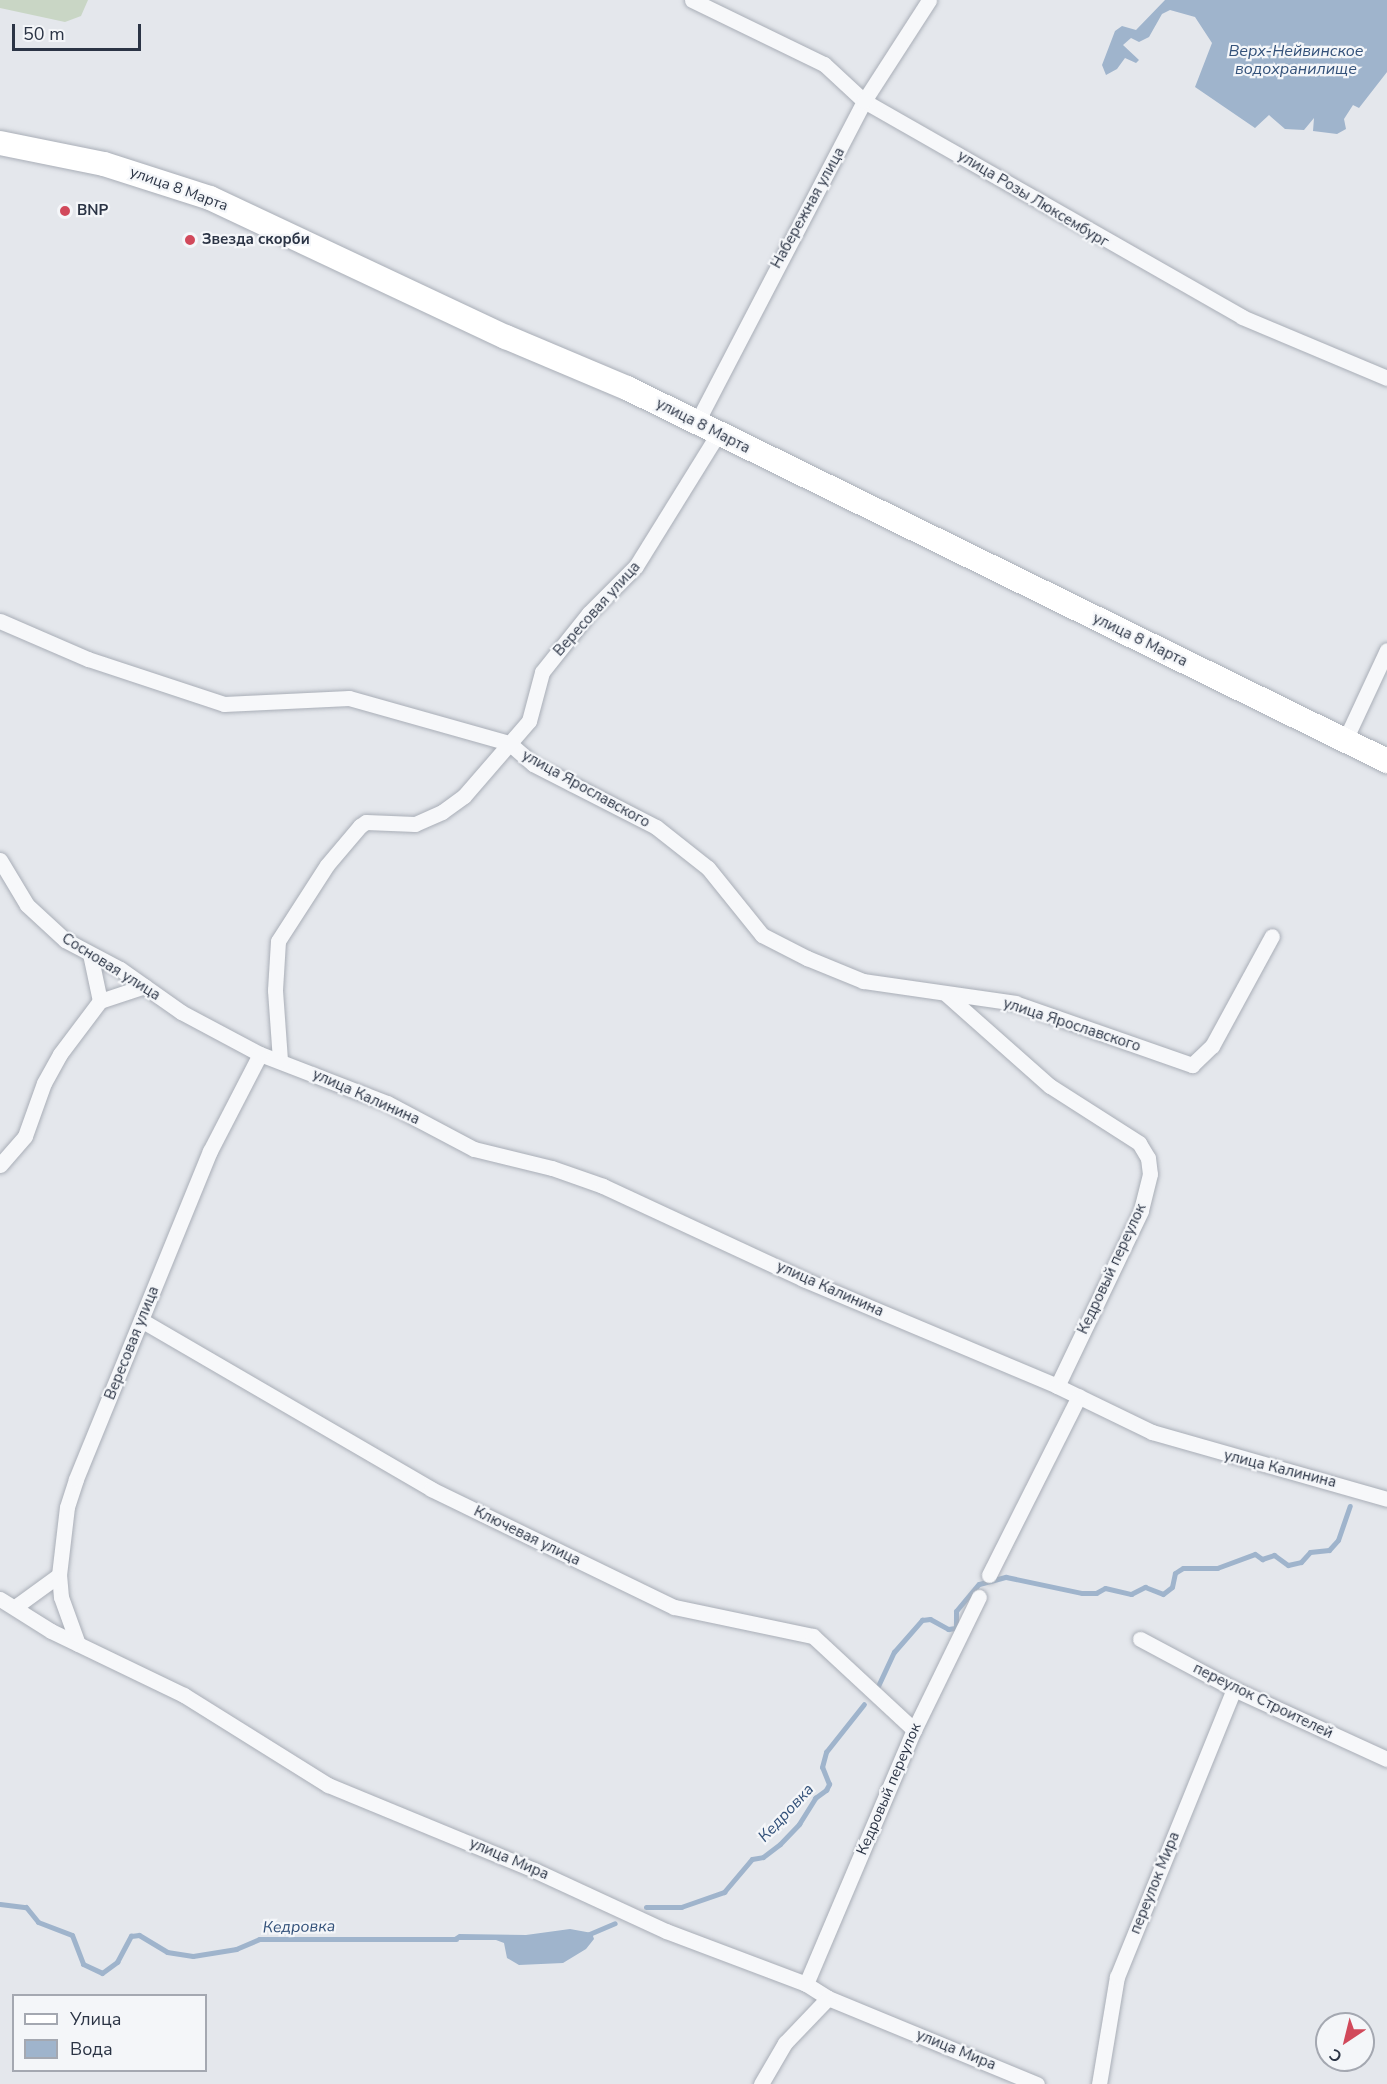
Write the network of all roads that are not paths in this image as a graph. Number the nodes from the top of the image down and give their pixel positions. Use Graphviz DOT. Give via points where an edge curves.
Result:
graph roads {
  1 [pos="692,0"];
  2 [pos="929,0"];
  3 [pos="864,101"];
  4 [pos="0,143"];
  5 [pos="1387,378"];
  6 [pos="697,422"];
  7 [pos="718,434"];
  8 [pos="0,621"];
  9 [pos="1387,650"];
  10 [pos="1345,740"];
  11 [pos="509,743"];
  12 [pos="1387,760"];
  13 [pos="0,860"];
  14 [pos="1272,936"];
  15 [pos="90,954"];
  16 [pos="145,986"];
  17 [pos="946,994"];
  18 [pos="100,1001"];
  19 [pos="260,1054"];
  20 [pos="280,1060"];
  21 [pos="0,1165"];
  22 [pos="141,1320"];
  23 [pos="1057,1386"];
  24 [pos="1079,1396"];
  25 [pos="1387,1499"];
  26 [pos="59,1575"];
  27 [pos="988,1575"];
  28 [pos="979,1597"];
  29 [pos="0,1599"];
  30 [pos="15,1607"];
  31 [pos="1140,1639"];
  32 [pos="78,1644"];
  33 [pos="1234,1689"];
  34 [pos="914,1730"];
  35 [pos="1387,1759"];
  36 [pos="806,1984"];
  37 [pos="828,1998"];
  38 [pos="761,2084"];
  39 [pos="1037,2084"];
  40 [pos="1099,2084"];
  1 -- 3 [label="street, улица Розы Люксембург" via="824,64"];
  2 -- 3 [label="street, Набережная улица"];
  3 -- 5 [label="street, улица Розы Люксембург" via="1242,317"];
  3 -- 6 [label="street, Набережная улица"];
  4 -- 6 [label="main road, улица 8 Марта" via="104,164 210,198"];
  6 -- 7 [label="main road, улица 8 Марта"];
  7 -- 10 [label="main road, улица 8 Марта"];
  7 -- 11 [label="street, Вересовая улица" via="636,566 590,613 542,672 530,721"];
  8 -- 11 [label="street, улица Ярославского" via="88,659 224,704 349,698"];
  9 -- 10 [label="street"];
  10 -- 12 [label="main road, улица 8 Марта"];
  11 -- 17 [label="street, улица Ярославского" via="534,764 612,802 685,849 708,868 762,935 849,978"];
  11 -- 20 [label="street, Вересовая улица" via="464,796 442,812 402,826 366,822 351,833 327,865 278,941 274,974"];
  13 -- 15 [label="street, Сосновая улица" via="27,905 65,940"];
  14 -- 17 [label="street, улица Ярославского" via="1212,1046 1192,1065 1015,1003"];
  15 -- 16 [label="street, Сосновая улица"];
  15 -- 18 [label="street"];
  16 -- 18 [label="street"];
  16 -- 19 [label="street, Сосновая улица" via="181,1012"];
  17 -- 23 [label="street, Кедровый переулок" via="1050,1086 1139,1143 1148,1158 1150,1174 1141,1211"];
  18 -- 21 [label="street" via="60,1054 44,1083 25,1136"];
  19 -- 20 [label="street, Сосновая улица"];
  19 -- 22 [label="street, Вересовая улица" via="210,1151"];
  20 -- 23 [label="street, улица Калинина" via="387,1103 474,1149 552,1168 603,1186 803,1279"];
  22 -- 26 [label="street, Вересовая улица" via="76,1479"];
  22 -- 34 [label="street, Ключевая улица" via="431,1489 674,1607 813,1636"];
  23 -- 24 [label="street, улица Калинина"];
  24 -- 25 [label="street, улица Калинина" via="1152,1432 1192,1446 1289,1469"];
  24 -- 27 [label="street"];
  26 -- 30 [label="street"];
  26 -- 32 [label="street, Вересовая улица" via="61,1597"];
  28 -- 34 [label="street, Кедровый переулок"];
  29 -- 30 [label="street, улица Мира"];
  30 -- 32 [label="street, улица Мира"];
  31 -- 33 [label="street, переулок Строителей"];
  32 -- 36 [label="street, улица Мира" via="176,1690 328,1785 502,1856 666,1931"];
  33 -- 35 [label="street, переулок Строителей"];
  33 -- 40 [label="street, переулок Мира" via="1117,1977"];
  34 -- 36 [label="street, Кедровый переулок"];
  36 -- 37 [label="street, улица Мира"];
  37 -- 38 [label="street" via="785,2043"];
  37 -- 39 [label="street, улица Мира"];
}
